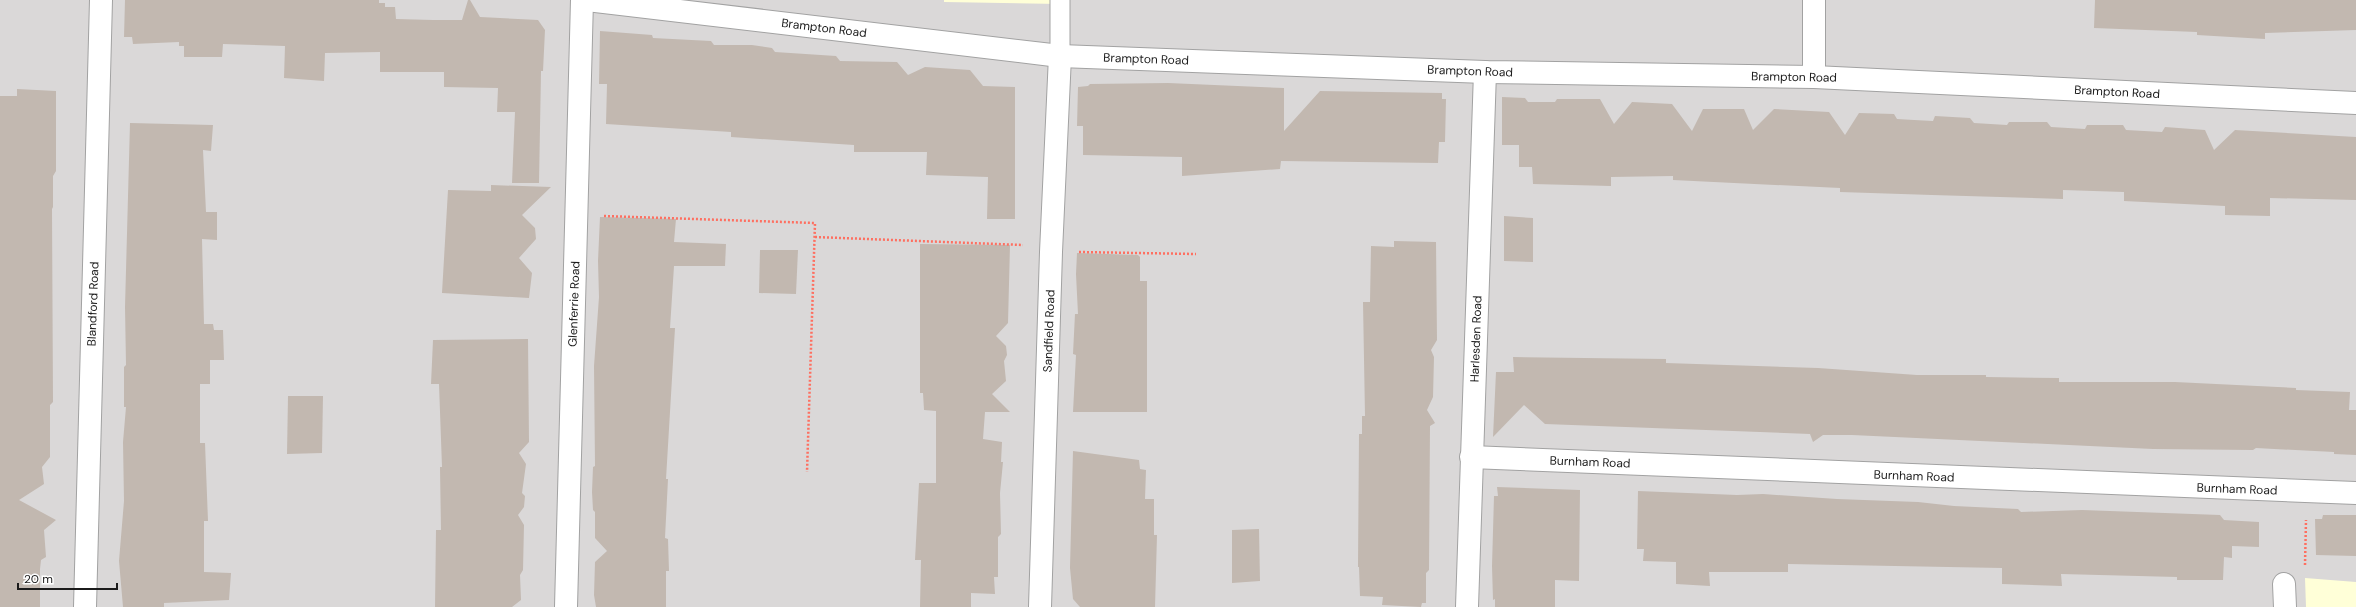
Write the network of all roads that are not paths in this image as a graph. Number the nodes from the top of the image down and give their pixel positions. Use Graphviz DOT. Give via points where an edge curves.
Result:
graph roads {
  1 [pos="102,0"];
  2 [pos="582,0"];
  3 [pos="587,0"];
  4 [pos="1060,0"];
  5 [pos="1814,0"];
  6 [pos="1060,56"];
  7 [pos="1485,72"];
  8 [pos="1814,77"];
  9 [pos="2356,103"];
  10 [pos="1472,457"];
  11 [pos="2356,494"];
  12 [pos="2284,584"];
  13 [pos="85,607"];
  14 [pos="566,607"];
  15 [pos="1040,607"];
  16 [pos="1466,607"];
  17 [pos="2285,607"];
  1 -- 13 [label="street, Blandford Road"];
  2 -- 14 [label="street, Glenferrie Road"];
  3 -- 6 [label="street, Brampton Road"];
  4 -- 6 [label="lane"];
  5 -- 8 [label="street"];
  6 -- 7 [label="street, Brampton Road"];
  6 -- 15 [label="street, Sandfield Road"];
  7 -- 8 [label="street, Brampton Road"];
  7 -- 10 [label="street, Harlesden Road"];
  8 -- 9 [label="street, Brampton Road"];
  10 -- 11 [label="street, Burnham Road"];
  10 -- 16 [label="street, Harlesden Road"];
  12 -- 17 [label="street"];
}
